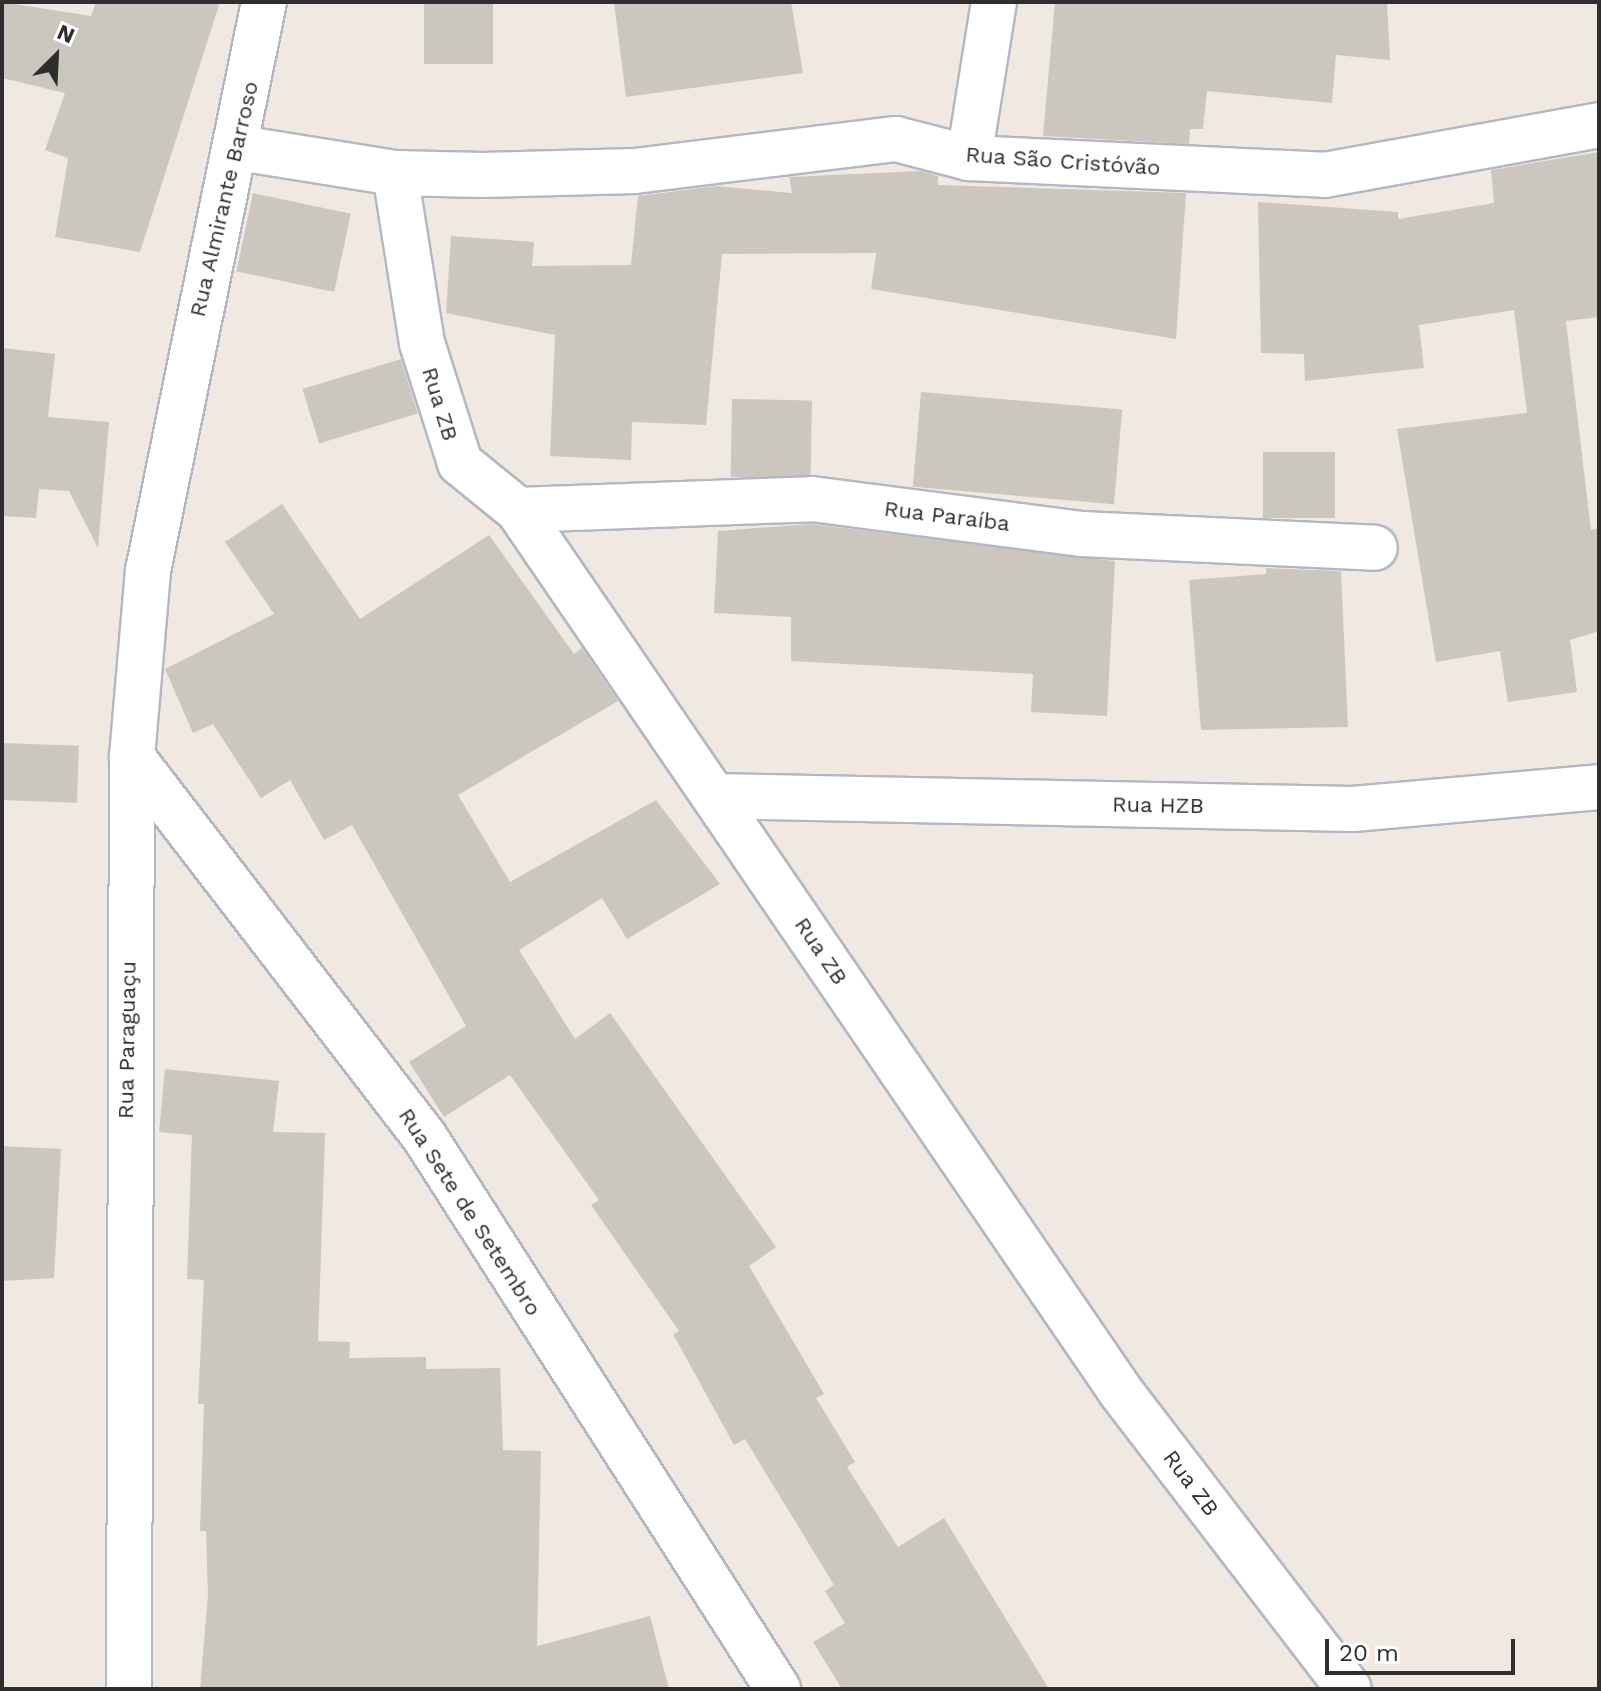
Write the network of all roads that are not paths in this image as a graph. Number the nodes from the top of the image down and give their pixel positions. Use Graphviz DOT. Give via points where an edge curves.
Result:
graph roads {
  1 [pos="264,2"];
  2 [pos="994,2"];
  3 [pos="1599,125"];
  4 [pos="239,148"];
  5 [pos="969,158"];
  6 [pos="395,173"];
  7 [pos="179,395"];
  8 [pos="518,510"];
  9 [pos="1375,548"];
  10 [pos="132,757"];
  11 [pos="1599,787"];
  12 [pos="715,796"];
  13 [pos="129,1689"];
  14 [pos="778,1689"];
  15 [pos="1349,1689"];
  1 -- 4 [label="street, Rua Almirante Barroso"];
  2 -- 5 [label="street"];
  3 -- 5 [label="street, Rua São Cristóvão" via="1325,175"];
  4 -- 6 [label="street, Rua São Cristóvão"];
  4 -- 7 [label="street, Rua Almirante Barroso"];
  5 -- 6 [label="street, Rua São Cristóvão" via="896,139 635,171"];
  6 -- 8 [label="street, Rua ZB" via="437,407 460,463"];
  7 -- 10 [label="street, Rua Paraguaçu" via="148,571"];
  8 -- 9 [label="street, Rua Paraíba" via="812,499 1082,534"];
  8 -- 12 [label="street, Rua ZB"];
  10 -- 13 [label="street, Rua Paraguaçu"];
  10 -- 14 [label="street, Rua Sete de Setembro" via="424,1136"];
  11 -- 12 [label="street, Rua HZB" via="1353,809"];
  12 -- 15 [label="street, Rua ZB" via="1121,1392"];
}
